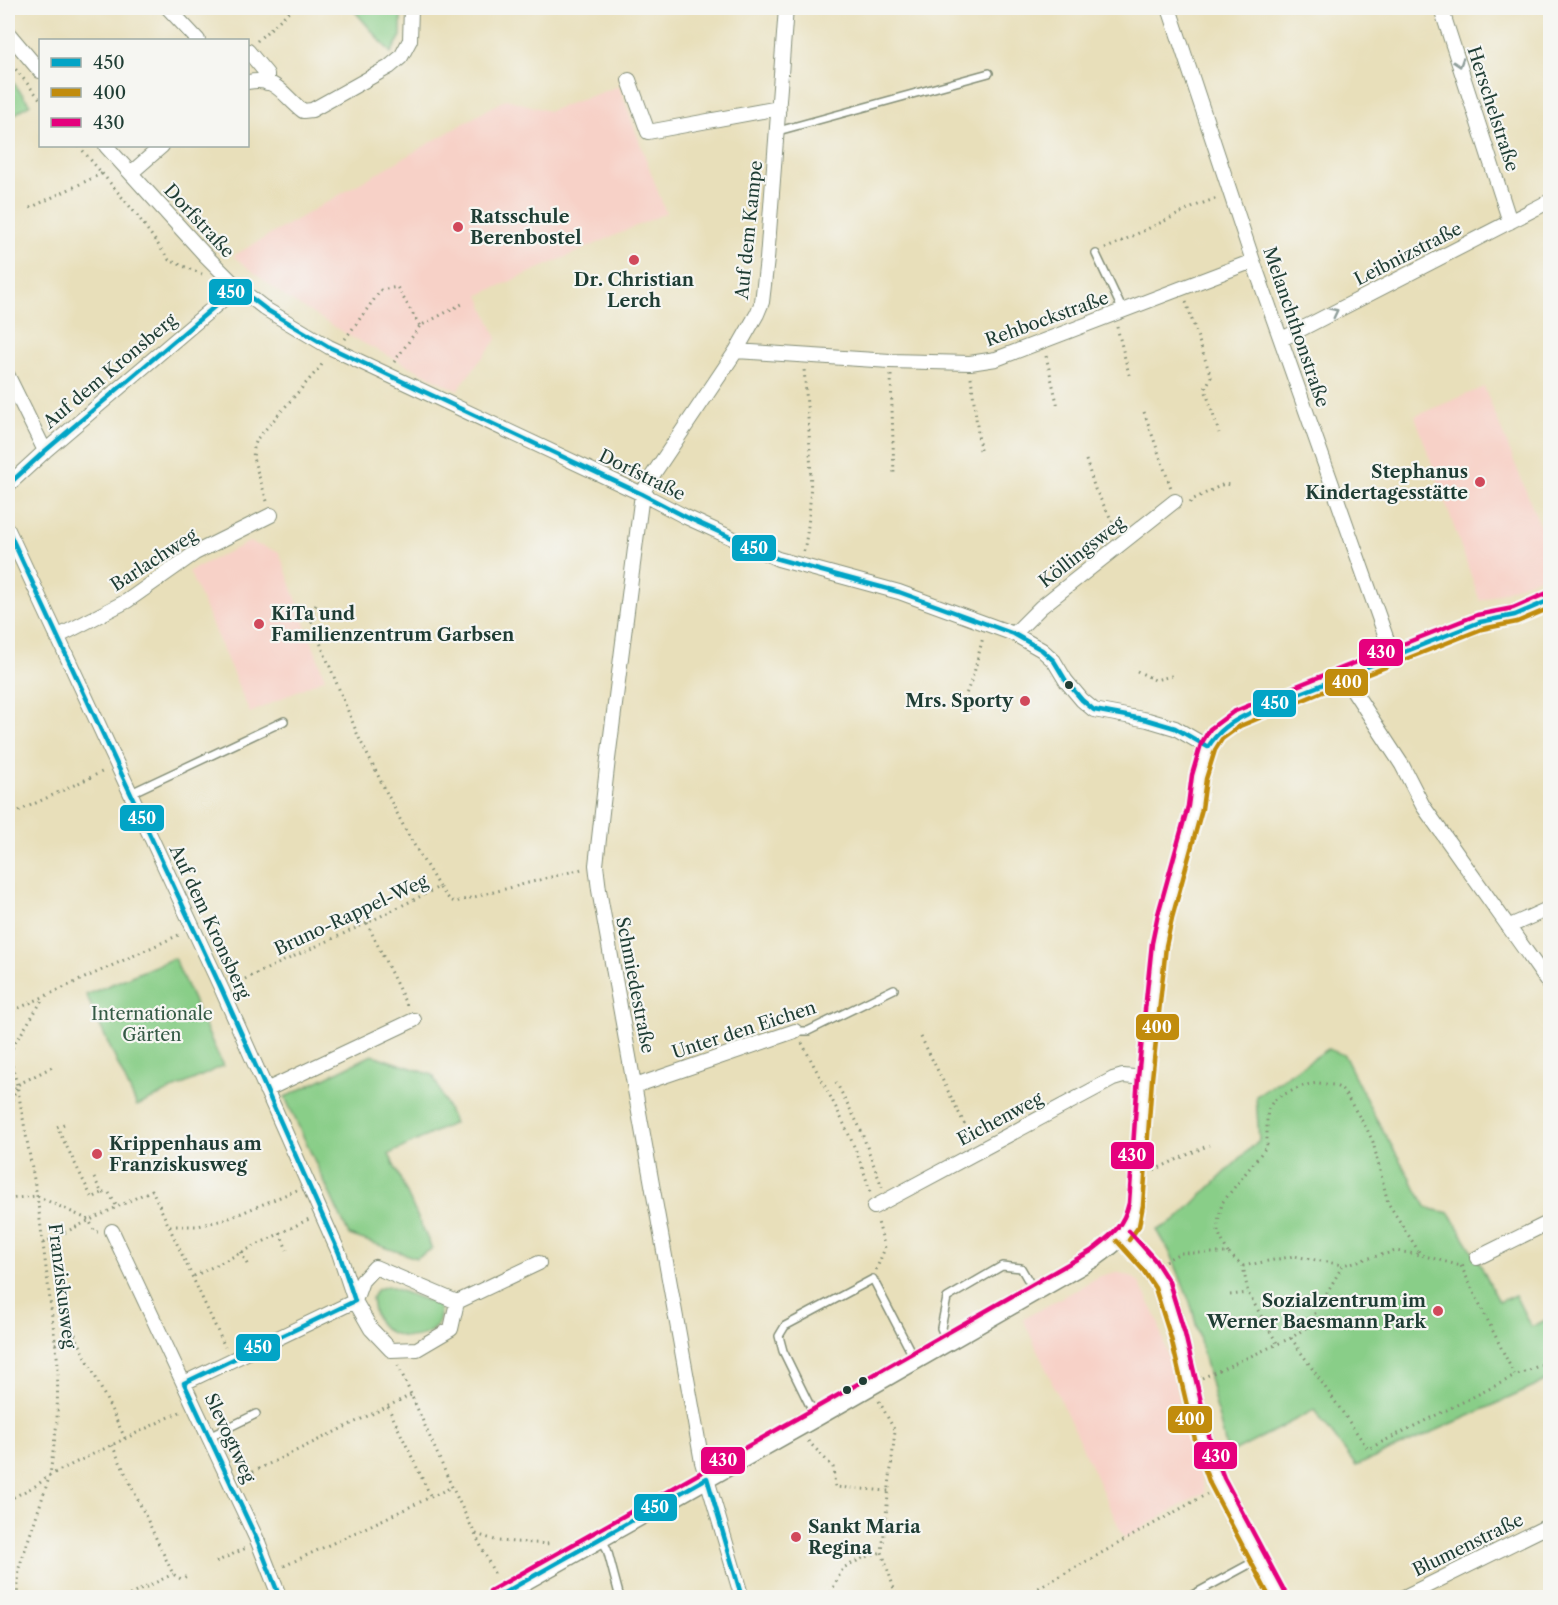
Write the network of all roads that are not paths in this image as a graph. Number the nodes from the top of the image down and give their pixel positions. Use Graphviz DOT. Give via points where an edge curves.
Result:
graph roads {
  1 [pos="168,8"];
  2 [pos="411,8"];
  3 [pos="786,8"];
  4 [pos="1169,8"];
  5 [pos="1441,8"];
  6 [pos="8,33"];
  7 [pos="197,39"];
  8 [pos="251,47"];
  9 [pos="39,70"];
  10 [pos="988,73"];
  11 [pos="629,80"];
  12 [pos="249,82"];
  13 [pos="267,83"];
  14 [pos="779,108"];
  15 [pos="778,131"];
  16 [pos="107,147"];
  17 [pos="161,147"];
  18 [pos="131,173"];
  19 [pos="1551,201"];
  20 [pos="1510,222"];
  21 [pos="1096,254"];
  22 [pos="1253,261"];
  23 [pos="232,291"];
  24 [pos="1119,313"];
  25 [pos="1282,339"];
  26 [pos="736,351"];
  27 [pos="8,376"];
  28 [pos="45,451"];
  29 [pos="8,485"];
  30 [pos="642,494"];
  31 [pos="1182,503"];
  32 [pos="271,514"];
  33 [pos="8,530"];
  34 [pos="1551,600"];
  35 [pos="1014,634"];
  36 [pos="57,637"];
  37 [pos="1393,657"];
  38 [pos="1347,675"];
  39 [pos="284,721"];
  40 [pos="1208,747"];
  41 [pos="131,793"];
  42 [pos="1551,908"];
  43 [pos="1510,927"];
  44 [pos="1551,985"];
  45 [pos="894,989"];
  46 [pos="414,1020"];
  47 [pos="795,1031"];
  48 [pos="1145,1078"];
  49 [pos="635,1086"];
  50 [pos="266,1090"];
  51 [pos="874,1207"];
  52 [pos="1551,1222"];
  53 [pos="112,1231"];
  54 [pos="1123,1236"];
  55 [pos="1477,1258"];
  56 [pos="539,1263"];
  57 [pos="1035,1292"];
  58 [pos="355,1301"];
  59 [pos="457,1302"];
  60 [pos="947,1342"];
  61 [pos="915,1360"];
  62 [pos="184,1383"];
  63 [pos="256,1414"];
  64 [pos="816,1417"];
  65 [pos="209,1437"];
  66 [pos="707,1478"];
  67 [pos="1551,1525"];
  68 [pos="600,1538"];
  69 [pos="1259,1559"];
  70 [pos="497,1590"];
  71 [pos="280,1598"];
  72 [pos="620,1598"];
  73 [pos="742,1598"];
  74 [pos="1187,1598"];
  75 [pos="1279,1598"];
  76 [pos="1402,1598"];
  1 -- 7 [label="street"];
  2 -- 13 [label="street" via="410,40 401,57 312,110 303,111 280,88"];
  3 -- 14 [label="street, Auf dem Kampe"];
  4 -- 22 [label="street, Melanchthonstraße"];
  5 -- 20 [label="street, Herschelstraße, one-way"];
  6 -- 9 [label="street"];
  8 -- 13 [label="street" via="267,75"];
  10 -- 15 [label="lane"];
  11 -- 14 [label="street" via="648,132"];
  12 -- 13 [label="street"];
  14 -- 15 [label="street, Auf dem Kampe"];
  15 -- 26 [label="street, Auf dem Kampe" via="762,302"];
  16 -- 18 [label="street, Dorfstraße"];
  17 -- 18 [label="street"];
  18 -- 23 [label="street, Dorfstraße"];
  19 -- 20 [label="street, Leibnizstraße"];
  25 -- 20 [label="street, Leibnizstraße, one-way"];
  21 -- 24 [label="lane"];
  22 -- 24 [label="street, Rehbockstraße"];
  22 -- 25 [label="street, Melanchthonstraße"];
  23 -- 28 [label="street, Auf dem Kronsberg"];
  23 -- 30 [label="street, Dorfstraße" via="329,347"];
  24 -- 26 [label="street, Rehbockstraße" via="996,359 970,363"];
  25 -- 37 [label="street, Melanchthonstraße"];
  26 -- 30 [label="street, Auf dem Kampe"];
  27 -- 28 [label="street"];
  28 -- 29 [label="street, Auf dem Kronsberg"];
  30 -- 35 [label="street, Dorfstraße" via="778,559 899,592"];
  30 -- 49 [label="street, Schmiedestraße" via="596,865"];
  31 -- 35 [label="street, Köllingsweg" via="1124,542 1041,607"];
  32 -- 36 [label="street, Barlachweg" via="195,553 127,601"];
  33 -- 36 [label="street, Auf dem Kronsberg"];
  34 -- 37 [label="street" via="1515,615 1480,622"];
  35 -- 40 [label="street, Dorfstraße" via="1048,655 1094,710 1175,728"];
  36 -- 41 [label="street, Auf dem Kronsberg"];
  37 -- 38 [label="street"];
  38 -- 40 [label="street" via="1236,719 1216,734"];
  38 -- 43 [label="street" via="1423,806"];
  39 -- 41 [label="lane"];
  40 -- 48 [label="street" via="1159,945"];
  41 -- 50 [label="street, Auf dem Kronsberg"];
  42 -- 43 [label="street"];
  43 -- 44 [label="street"];
  45 -- 47 [label="lane, Unter den Eichen" via="808,1031"];
  46 -- 50 [label="street"];
  47 -- 49 [label="street, Unter den Eichen"];
  48 -- 51 [label="street, Eichenweg" via="1113,1079"];
  48 -- 54 [label="street" via="1135,1216"];
  49 -- 66 [label="street, Schmiedestraße"];
  50 -- 58 [label="street, Auf dem Kronsberg" via="339,1253"];
  52 -- 55 [label="street"];
  53 -- 62 [label="street, Slevogtweg"];
  54 -- 57 [label="street"];
  54 -- 69 [label="street" via="1162,1285 1204,1446 1219,1487"];
  56 -- 59 [label="street"];
  57 -- 60 [label="street"];
  57 -- 60 [label="lane" via="1021,1268 1002,1266 947,1298 941,1328"];
  58 -- 59 [label="street" via="362,1281 375,1267"];
  58 -- 59 [label="street, Auf dem Kronsberg" via="371,1329 391,1350 417,1349 451,1329"];
  58 -- 62 [label="street"];
  60 -- 61 [label="street"];
  61 -- 64 [label="street"];
  61 -- 64 [label="lane" via="873,1279 785,1326 779,1336 783,1351"];
  62 -- 65 [label="street, Slevogtweg"];
  63 -- 65 [label="lane"];
  64 -- 66 [label="street"];
  65 -- 71 [label="street, Slevogtweg"];
  66 -- 68 [label="street"];
  66 -- 73 [label="street, Schmiedestraße"];
  67 -- 76 [label="street, Blumenstraße"];
  68 -- 70 [label="street"];
  68 -- 72 [label="lane"];
  69 -- 74 [label="lane"];
  69 -- 75 [label="street"];
}
